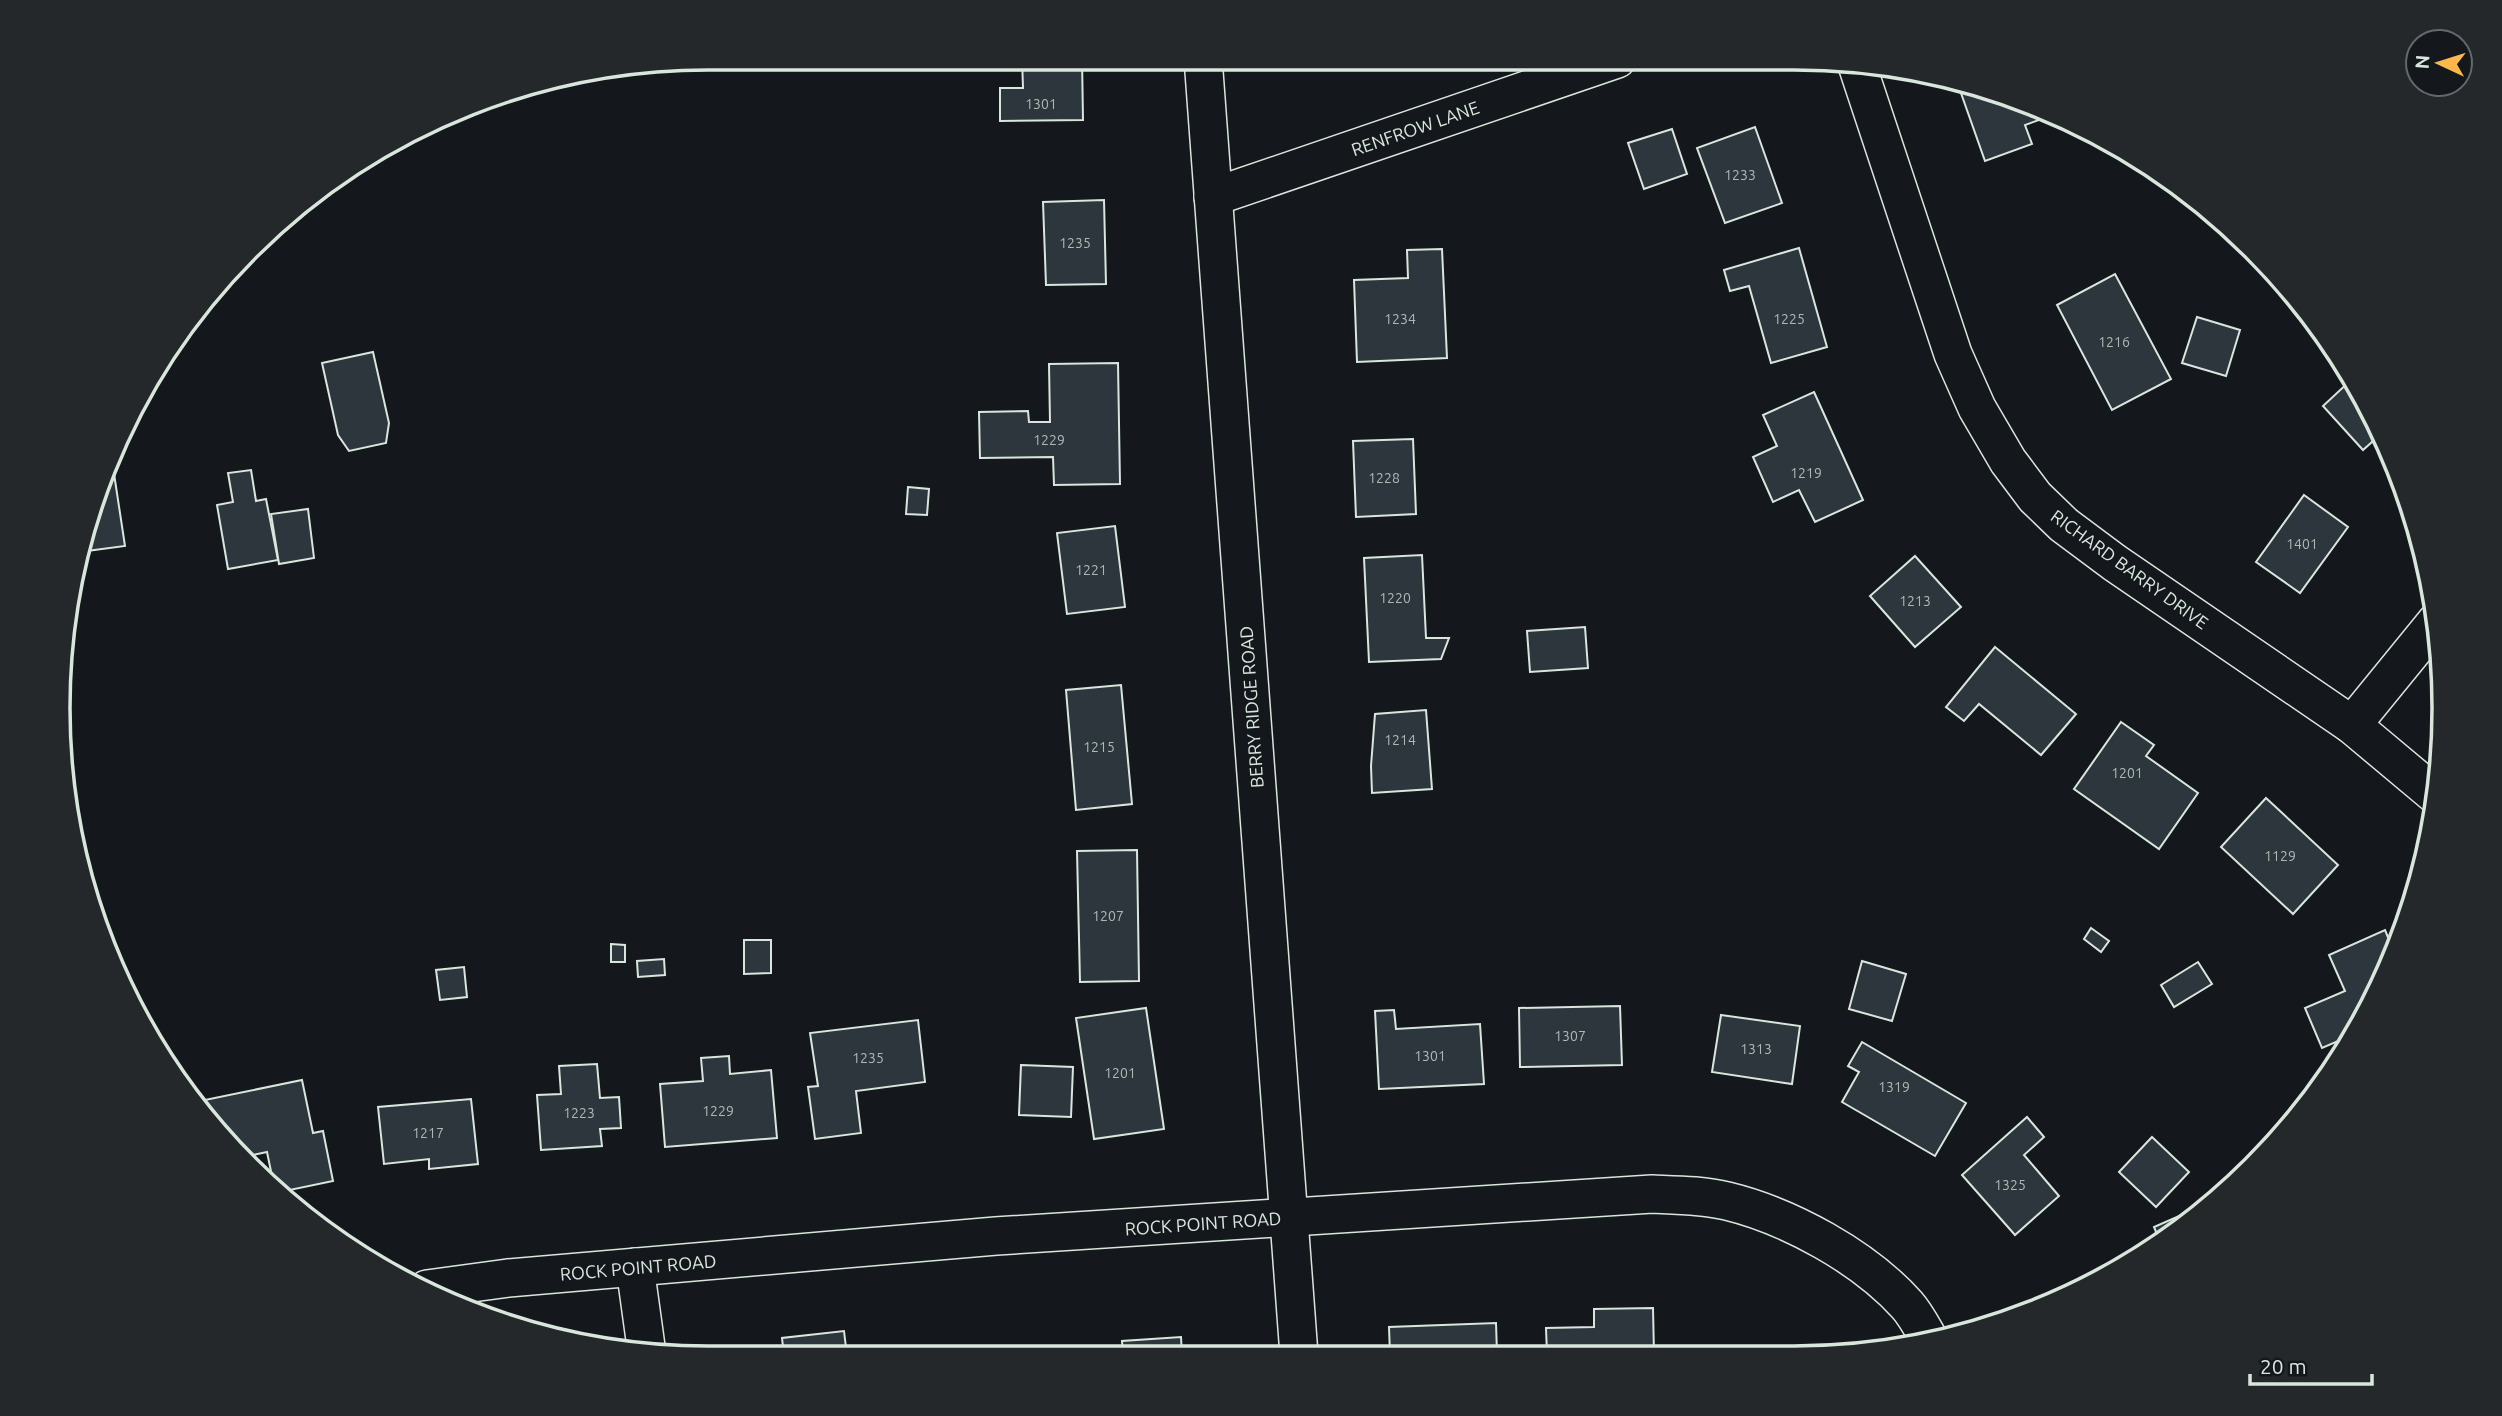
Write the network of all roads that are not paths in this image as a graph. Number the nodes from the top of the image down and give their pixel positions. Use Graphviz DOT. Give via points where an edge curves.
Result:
graph roads {
  1 [pos="1204,70"];
  2 [pos="1585,70"];
  3 [pos="1860,73"];
  4 [pos="1213,197"];
  5 [pos="2428,632"];
  6 [pos="2352,725"];
  7 [pos="2427,788"];
  8 [pos="1289,1217"];
  9 [pos="635,1267"];
  10 [pos="442,1287"];
  11 [pos="1925,1332"];
  12 [pos="645,1343"];
  13 [pos="1298,1346"];
  1 -- 4 [label="street, BERRY RIDGE ROAD"];
  2 -- 4 [label="street, RENFROW LANE"];
  3 -- 6 [label="street, RICHARD BARRY DRIVE" via="1953,354 1977,408 2035,497 2115,563"];
  4 -- 8 [label="street, BERRY RIDGE ROAD"];
  5 -- 6 [label="street"];
  6 -- 7 [label="street, RICHARD BARRY DRIVE"];
  8 -- 9 [label="street, ROCK POINT ROAD"];
  8 -- 11 [label="street, ROCK POINT ROAD" via="1652,1194 1727,1201 1773,1215 1849,1255 1882,1279 1909,1307"];
  8 -- 13 [label="street, BERRY RIDGE ROAD"];
  9 -- 10 [label="street, ROCK POINT ROAD"];
  9 -- 12 [label="street"];
}
